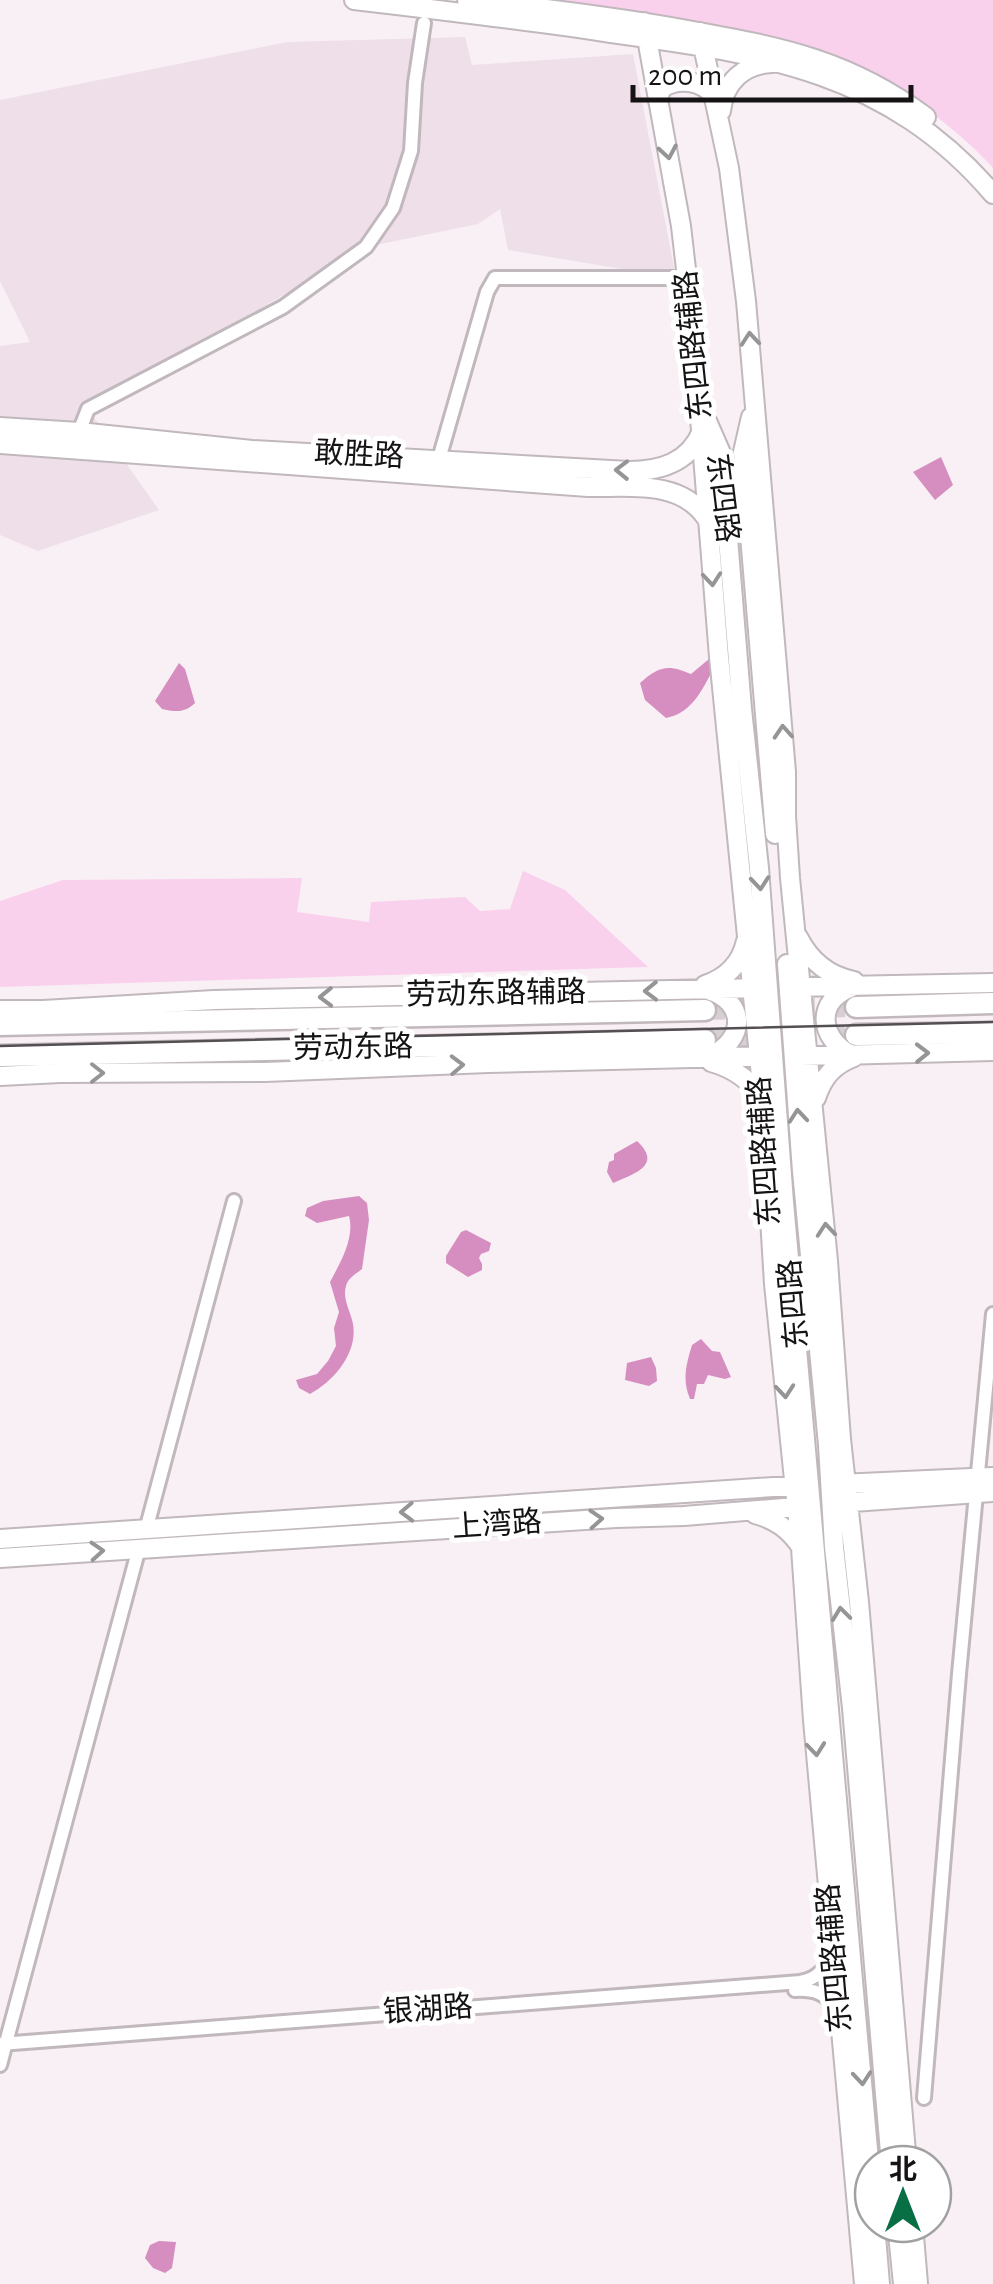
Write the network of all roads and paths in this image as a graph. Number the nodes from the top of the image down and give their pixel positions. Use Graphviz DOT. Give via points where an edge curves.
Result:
graph roads {
  1 [pos="354,0"];
  2 [pos="466,0"];
  3 [pos="424,23"];
  4 [pos="646,30"];
  5 [pos="602,32"];
  6 [pos="701,39"];
  7 [pos="783,63"];
  8 [pos="652,66"];
  9 [pos="714,97"];
  10 [pos="658,101"];
  11 [pos="721,132"];
  12 [pos="993,177"];
  13 [pos="993,194"];
  14 [pos="676,278"];
  15 [pos="755,400"];
  16 [pos="700,406"];
  17 [pos="0,427"];
  18 [pos="702,431"];
  19 [pos="79,432"];
  20 [pos="0,444"];
  21 [pos="439,459"];
  22 [pos="708,520"];
  23 [pos="786,788"];
  24 [pos="751,798"];
  25 [pos="777,848"];
  26 [pos="740,862"];
  27 [pos="790,936"];
  28 [pos="756,939"];
  29 [pos="993,982"];
  30 [pos="880,985"];
  31 [pos="760,988"];
  32 [pos="795,988"];
  33 [pos="685,990"];
  34 [pos="857,996"];
  35 [pos="706,1000"];
  36 [pos="993,1003"];
  37 [pos="0,1010"];
  38 [pos="0,1025"];
  39 [pos="993,1033"];
  40 [pos="858,1048"];
  41 [pos="993,1051"];
  42 [pos="700,1052"];
  43 [pos="0,1056"];
  44 [pos="766,1056"];
  45 [pos="801,1056"];
  46 [pos="0,1076"];
  47 [pos="763,1101"];
  48 [pos="815,1114"];
  49 [pos="779,1139"];
  50 [pos="781,1164"];
  51 [pos="234,1201"];
  52 [pos="770,1227"];
  53 [pos="830,1286"];
  54 [pos="993,1314"];
  55 [pos="820,1358"];
  56 [pos="824,1404"];
  57 [pos="788,1432"];
  58 [pos="842,1445"];
  59 [pos="802,1485"];
  60 [pos="985,1485"];
  61 [pos="739,1488"];
  62 [pos="896,1490"];
  63 [pos="839,1493"];
  64 [pos="804,1506"];
  65 [pos="740,1512"];
  66 [pos="146,1530"];
  67 [pos="0,1539"];
  68 [pos="139,1548"];
  69 [pos="801,1548"];
  70 [pos="854,1552"];
  71 [pos="0,1558"];
  72 [pos="817,1583"];
  73 [pos="822,1638"];
  74 [pos="862,1640"];
  75 [pos="812,1693"];
  76 [pos="850,1694"];
  77 [pos="833,1943"];
  78 [pos="840,2017"];
  79 [pos="2,2050"];
  80 [pos="924,2098"];
  81 [pos="867,2144"];
  82 [pos="889,2144"];
  83 [pos="905,2144"];
  84 [pos="877,2244"];
  85 [pos="899,2244"];
  86 [pos="915,2244"];
  87 [pos="864,2284"];
  88 [pos="880,2284"];
  89 [pos="902,2284"];
  90 [pos="918,2284"];
  1 -- 5 [label="main road"];
  2 -- 4 [label="main road"];
  3 -- 19 [label="street" via="411,151 393,208 366,247 282,307 88,409"];
  4 -- 5 [label="main road"];
  4 -- 6 [label="main road"];
  4 -- 8 [label="main road, 东四路辅路"];
  5 -- 8 [label="main road" via="636,45"];
  6 -- 7 [label="main road"];
  6 -- 9 [label="main road, 东四路辅路"];
  6 -- 12 [label="main road" via="797,52 861,76 945,130"];
  7 -- 11 [label="main road" via="756,64 737,76 725,92"];
  7 -- 13 [label="main road" via="823,75 918,123"];
  8 -- 10 [label="main road, 东四路辅路"];
  9 -- 10 [label="main road" via="702,84 674,82"];
  9 -- 11 [label="main road, 东四路辅路"];
  10 -- 16 [label="main road, 东四路辅路, one-way" via="683,243"];
  15 -- 11 [label="main road, 东四路辅路, one-way"];
  14 -- 21 [label="street" via="495,278"];
  23 -- 15 [label="main road, 东四路辅路, one-way"];
  15 -- 25 [label="main road, 东四路" via="743,452"];
  16 -- 18 [label="main road, 东四路辅路"];
  16 -- 24 [label="main road, 东四路" via="721,453"];
  17 -- 19 [label="main road, 敢胜路"];
  18 -- 21 [label="main road, 敢胜路, one-way" via="682,458 642,471"];
  18 -- 22 [label="main road, 东四路辅路"];
  19 -- 21 [label="main road, 敢胜路" via="252,450"];
  20 -- 22 [label="main road, 敢胜路" via="662,489 687,499"];
  22 -- 26 [label="main road, 东四路辅路, one-way"];
  23 -- 25 [label="main road"];
  23 -- 27 [label="main road, 东四路辅路"];
  24 -- 26 [label="main road"];
  24 -- 28 [label="main road, 东四路, one-way"];
  25 -- 27 [label="main road, 东四路"];
  26 -- 28 [label="main road, 东四路辅路"];
  27 -- 28 [label="main road" via="778,955"];
  27 -- 30 [label="main road" via="831,974"];
  27 -- 32 [label="main road, 东四路"];
  28 -- 31 [label="main road, 东四路"];
  28 -- 33 [label="main road" via="724,977"];
  29 -- 30 [label="main road, 劳动东路辅路"];
  30 -- 34 [label="main road, 劳动东路辅路"];
  31 -- 32 [label="main road, 劳动东路辅路"];
  31 -- 35 [label="main road, 劳动东路辅路"];
  31 -- 44 [label="main road, 东四路辅路"];
  32 -- 34 [label="main road, 劳动东路辅路"];
  32 -- 45 [label="main road, 东四路"];
  33 -- 35 [label="main road, 劳动东路辅路"];
  33 -- 37 [label="main road, 劳动东路辅路, one-way"];
  34 -- 36 [label="highway"];
  34 -- 40 [label="main road" via="840,992 825,1016 832,1041"];
  35 -- 38 [label="highway, 劳动东路"];
  35 -- 42 [label="main road" via="732,1005 735,1035 722,1050"];
  39 -- 40 [label="highway"];
  40 -- 41 [label="main road, one-way"];
  40 -- 45 [label="main road"];
  40 -- 48 [label="main road" via="828,1072"];
  42 -- 43 [label="highway, 劳动东路"];
  42 -- 44 [label="main road"];
  46 -- 42 [label="main road, one-way" via="207,1074"];
  42 -- 47 [label="main road" via="754,1086"];
  44 -- 45 [label="main road"];
  44 -- 47 [label="main road, 东四路辅路"];
  44 -- 49 [label="main road, 东四路"];
  45 -- 48 [label="main road, 东四路辅路"];
  55 -- 45 [label="main road, 东四路, one-way"];
  47 -- 49 [label="main road"];
  47 -- 52 [label="main road, 东四路辅路"];
  53 -- 48 [label="main road, 东四路辅路, one-way"];
  49 -- 50 [label="main road, 东四路"];
  50 -- 52 [label="main road"];
  50 -- 59 [label="main road, 东四路"];
  51 -- 66 [label="street"];
  52 -- 57 [label="main road, 东四路辅路, one-way"];
  53 -- 55 [label="main road"];
  53 -- 58 [label="main road, 东四路辅路"];
  54 -- 60 [label="street"];
  55 -- 56 [label="main road, 东四路"];
  56 -- 58 [label="main road"];
  56 -- 63 [label="main road, 东四路"];
  57 -- 59 [label="main road, 东四路辅路"];
  57 -- 61 [label="main road" via="782,1464"];
  58 -- 62 [label="main road" via="858,1468"];
  58 -- 63 [label="main road, 东四路辅路"];
  59 -- 61 [label="main road, 上湾路"];
  59 -- 63 [label="main road, 上湾路"];
  59 -- 64 [label="main road, 东四路"];
  60 -- 62 [label="main road, 上湾路"];
  60 -- 80 [label="street"];
  61 -- 66 [label="main road, 上湾路, one-way"];
  62 -- 63 [label="main road, 上湾路"];
  62 -- 70 [label="main road" via="863,1518"];
  63 -- 64 [label="main road, 上湾路"];
  63 -- 70 [label="main road, 东四路辅路"];
  76 -- 63 [label="main road, 东四路, one-way" via="840,1605"];
  64 -- 65 [label="main road, 上湾路"];
  64 -- 69 [label="main road, 东四路辅路"];
  64 -- 72 [label="main road, 东四路"];
  68 -- 65 [label="main road, 上湾路, one-way"];
  65 -- 69 [label="main road" via="778,1522"];
  66 -- 67 [label="main road, 上湾路"];
  71 -- 68 [label="main road, 上湾路, one-way"];
  68 -- 79 [label="street"];
  69 -- 72 [label="main road"];
  69 -- 75 [label="main road, 东四路辅路"];
  70 -- 74 [label="main road, 东四路辅路"];
  72 -- 73 [label="main road, 东四路"];
  73 -- 75 [label="main road"];
  73 -- 81 [label="main road, 东四路, one-way"];
  74 -- 76 [label="main road"];
  74 -- 83 [label="main road, 东四路辅路"];
  75 -- 77 [label="main road, 东四路辅路, one-way"];
  76 -- 82 [label="main road, 东四路"];
  77 -- 78 [label="main road, 东四路辅路"];
  77 -- 79 [label="street, 银湖路" via="824,1969 800,1982"];
  78 -- 79 [label="street, 银湖路" via="822,1994 800,1990"];
  78 -- 87 [label="main road, 东四路辅路"];
  84 -- 88 [label="main road"];
  85 -- 89 [label="main road"];
  86 -- 90 [label="main road"];
}
